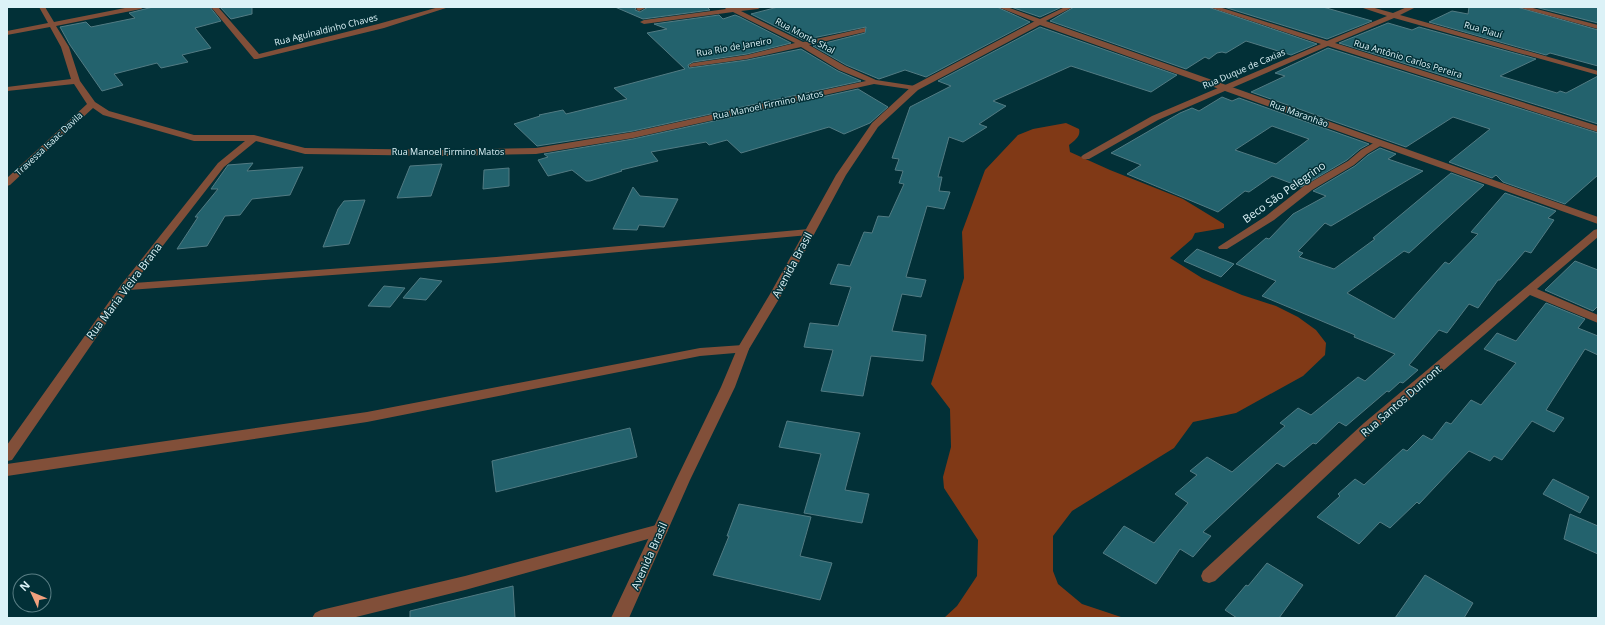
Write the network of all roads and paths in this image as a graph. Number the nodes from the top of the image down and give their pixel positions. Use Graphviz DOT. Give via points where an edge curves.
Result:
graph roads {
  1 [pos="42,7"];
  2 [pos="141,7"];
  3 [pos="214,7"];
  4 [pos="446,7"];
  5 [pos="727,7"];
  6 [pos="758,7"];
  7 [pos="1001,7"];
  8 [pos="1070,7"];
  9 [pos="1212,7"];
  10 [pos="1363,7"];
  11 [pos="1413,7"];
  12 [pos="1521,7"];
  13 [pos="736,11"];
  14 [pos="1393,15"];
  15 [pos="644,22"];
  16 [pos="1040,22"];
  17 [pos="52,24"];
  18 [pos="1598,27"];
  19 [pos="862,30"];
  20 [pos="7,33"];
  21 [pos="802,44"];
  22 [pos="1328,44"];
  23 [pos="693,65"];
  24 [pos="1598,73"];
  25 [pos="76,81"];
  26 [pos="874,82"];
  27 [pos="915,88"];
  28 [pos="1225,88"];
  29 [pos="7,89"];
  30 [pos="92,104"];
  31 [pos="1598,129"];
  32 [pos="254,138"];
  33 [pos="1379,143"];
  34 [pos="1086,157"];
  35 [pos="7,183"];
  36 [pos="1598,221"];
  37 [pos="809,232"];
  38 [pos="1598,232"];
  39 [pos="1223,247"];
  40 [pos="125,286"];
  41 [pos="1528,290"];
  42 [pos="1598,320"];
  43 [pos="743,349"];
  44 [pos="7,456"];
  45 [pos="7,470"];
  46 [pos="660,530"];
  47 [pos="1209,576"];
  48 [pos="321,618"];
  49 [pos="620,618"];
  1 -- 17 [label="street, Rua Manoel Firmino Matos"];
  2 -- 17 [label="street"];
  3 -- 4 [label="street, Rua Aguinaldinho Chaves" via="257,57"];
  5 -- 13 [label="street, Rua Monte Shal"];
  6 -- 13 [label="street"];
  7 -- 16 [label="street, Rua Maranhão"];
  8 -- 16 [label="street, Avenida Brasil"];
  9 -- 22 [label="street, Rua Antônio Carlos Pereira"];
  10 -- 14 [label="street, Rua Piauí"];
  11 -- 14 [label="street, Rua Duque de Caxias"];
  12 -- 18 [label="street"];
  13 -- 15 [label="street"];
  13 -- 21 [label="street, Rua Monte Shal"];
  14 -- 22 [label="street, Rua Duque de Caxias"];
  14 -- 24 [label="street, Rua Piauí"];
  16 -- 27 [label="street, Avenida Brasil"];
  16 -- 28 [label="street, Rua Maranhão"];
  17 -- 20 [label="street"];
  17 -- 25 [label="street, Rua Manoel Firmino Matos" via="66,47"];
  19 -- 21 [label="street, Rua Rio de Janeiro"];
  21 -- 23 [label="street, Rua Rio de Janeiro"];
  21 -- 26 [label="street, Rua Monte Shal" via="842,68"];
  22 -- 28 [label="street, Rua Duque de Caxias"];
  22 -- 31 [label="street, Rua Antônio Carlos Pereira"];
  25 -- 29 [label="street"];
  25 -- 30 [label="street, Rua Manoel Firmino Matos"];
  26 -- 27 [label="street, Rua Manoel Firmino Matos"];
  26 -- 32 [label="street, Rua Manoel Firmino Matos" via="633,135 536,150 445,153 305,151"];
  27 -- 37 [label="street, Avenida Brasil" via="875,125 841,174"];
  28 -- 33 [label="street, Rua Maranhão"];
  28 -- 34 [label="street, Rua Duque de Caxias" via="1155,118"];
  30 -- 32 [label="street, Rua Manoel Firmino Matos" via="106,113 194,138"];
  30 -- 35 [label="street, Travessa Isaac Davila"];
  32 -- 40 [label="street, Rua Maria Vieira Brana" via="221,165"];
  33 -- 36 [label="street, Rua Maranhão"];
  33 -- 39 [label="street, Beco São Pelegrino"];
  37 -- 40 [label="street" via="496,260"];
  37 -- 43 [label="street, Avenida Brasil"];
  38 -- 41 [label="street, Rua Santos Dumont"];
  40 -- 44 [label="street, Rua Maria Vieira Brana"];
  41 -- 42 [label="street"];
  41 -- 47 [label="street, Rua Santos Dumont" via="1369,428"];
  43 -- 45 [label="street" via="700,352 367,417"];
  43 -- 46 [label="street, Avenida Brasil" via="728,387"];
  46 -- 48 [label="street" via="465,583"];
  46 -- 49 [label="street, Avenida Brasil"];
}
